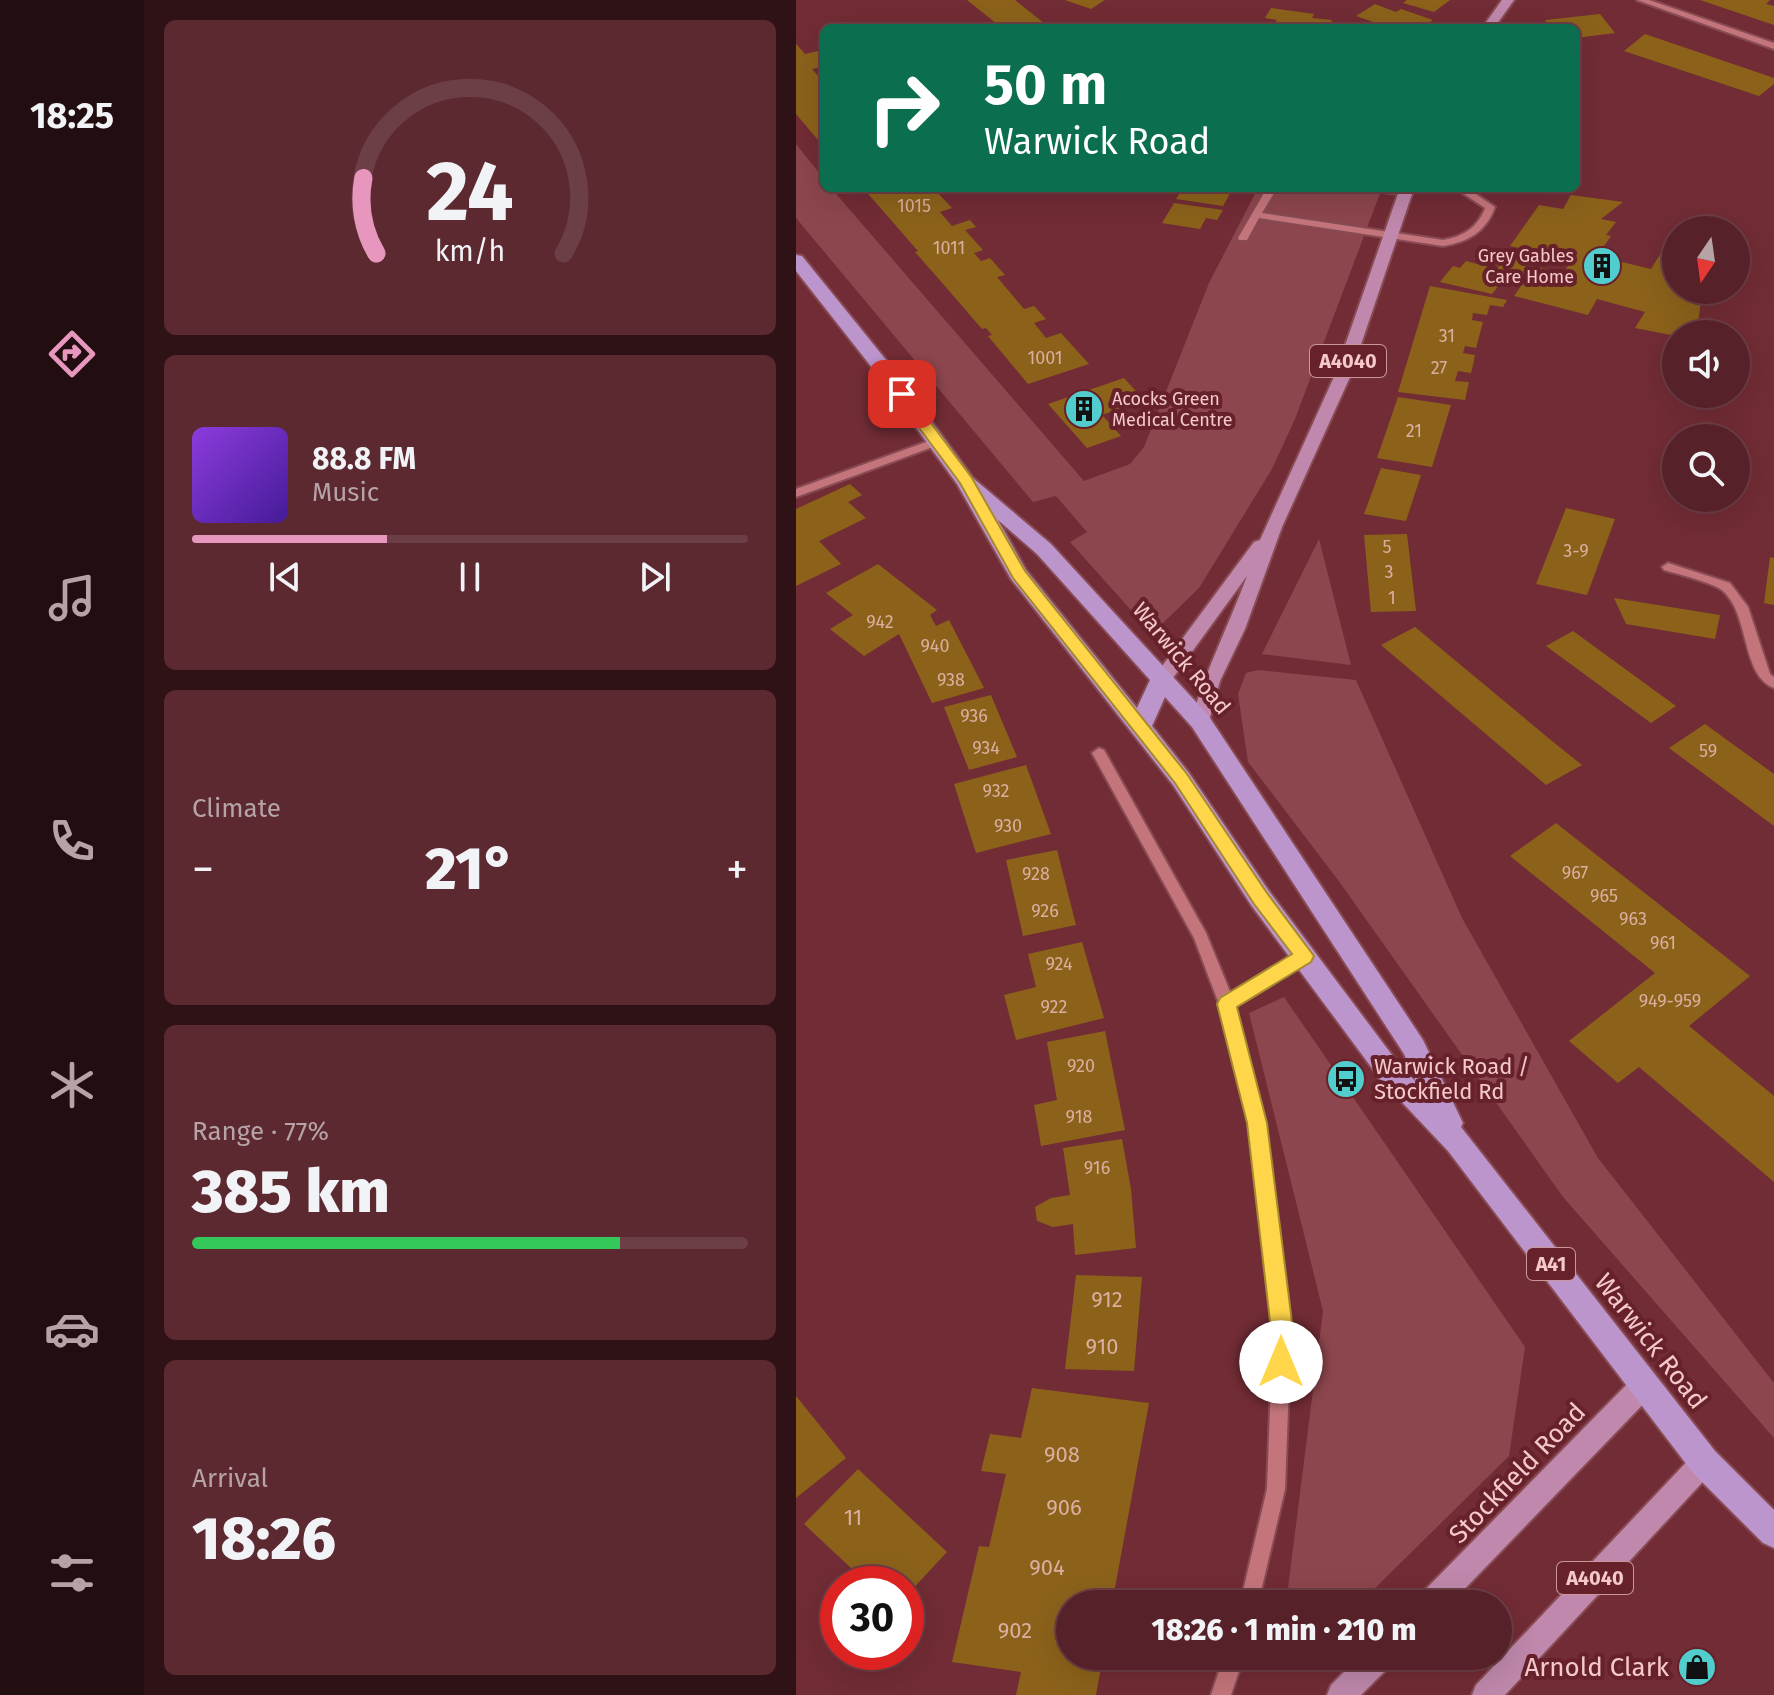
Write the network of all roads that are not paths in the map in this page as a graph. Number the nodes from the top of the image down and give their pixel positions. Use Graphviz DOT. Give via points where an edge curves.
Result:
graph roads {
  1 [pos="1508,0"];
  2 [pos="1641,0"];
  3 [pos="1491,24"];
  4 [pos="1774,46"];
  5 [pos="1270,192"];
  6 [pos="1405,192"];
  7 [pos="1466,192"];
  8 [pos="1256,215"];
  9 [pos="1391,236"];
  10 [pos="1243,238"];
  11 [pos="796,260"];
  12 [pos="937,442"];
  13 [pos="966,482"];
  14 [pos="796,493"];
  15 [pos="1274,527"];
  16 [pos="1668,567"];
  17 [pos="1163,677"];
  18 [pos="1769,680"];
  19 [pos="1200,721"];
  20 [pos="1140,727"];
  21 [pos="1099,753"];
  22 [pos="1305,956"];
  23 [pos="1227,1004"];
  24 [pos="1458,1143"];
  25 [pos="1645,1384"];
  26 [pos="1704,1462"];
  27 [pos="1774,1532"];
  28 [pos="1252,1590"];
  29 [pos="1445,1590"];
  30 [pos="1229,1670"];
  31 [pos="1366,1670"];
  32 [pos="1221,1695"];
  33 [pos="1341,1695"];
  34 [pos="1486,1695"];
  1 -- 3 [label="main road"];
  2 -- 4 [label="street"];
  5 -- 8 [label="street"];
  6 -- 9 [label="main road, A4040"];
  7 -- 9 [label="street" via="1490,207 1486,220 1462,241"];
  8 -- 9 [label="street"];
  8 -- 10 [label="street"];
  9 -- 15 [label="main road, A4040" via="1342,377"];
  11 -- 12 [label="highway, Warwick Road / A41"];
  12 -- 13 [label="highway, Warwick Road / A41"];
  12 -- 14 [label="street"];
  13 -- 17 [label="highway, Warwick Road / A41" via="1044,549"];
  13 -- 20 [label="highway, A41" via="1018,574"];
  15 -- 17 [label="main road, A4040"];
  15 -- 19 [label="main road, A4040"];
  16 -- 18 [label="street" via="1726,586 1742,607"];
  17 -- 19 [label="highway, Warwick Road / A41"];
  17 -- 20 [label="highway"];
  19 -- 24 [label="highway, Warwick Road / A41" via="1414,1048"];
  20 -- 22 [label="highway, Warwick Road / A41"];
  21 -- 23 [label="street" via="1201,937"];
  22 -- 23 [label="street"];
  22 -- 24 [label="highway, Warwick Road / A41" via="1389,1071"];
  23 -- 28 [label="street" via="1257,1123 1282,1330 1276,1489"];
  24 -- 25 [label="highway, Warwick Road / A41"];
  25 -- 26 [label="highway, Warwick Road / A41"];
  25 -- 29 [label="main road, Stockfield Road"];
  26 -- 27 [label="highway, Warwick Road / A41"];
  26 -- 34 [label="main road, A4040"];
  30 -- 32 [label="street"];
  31 -- 33 [label="main road"];
}
